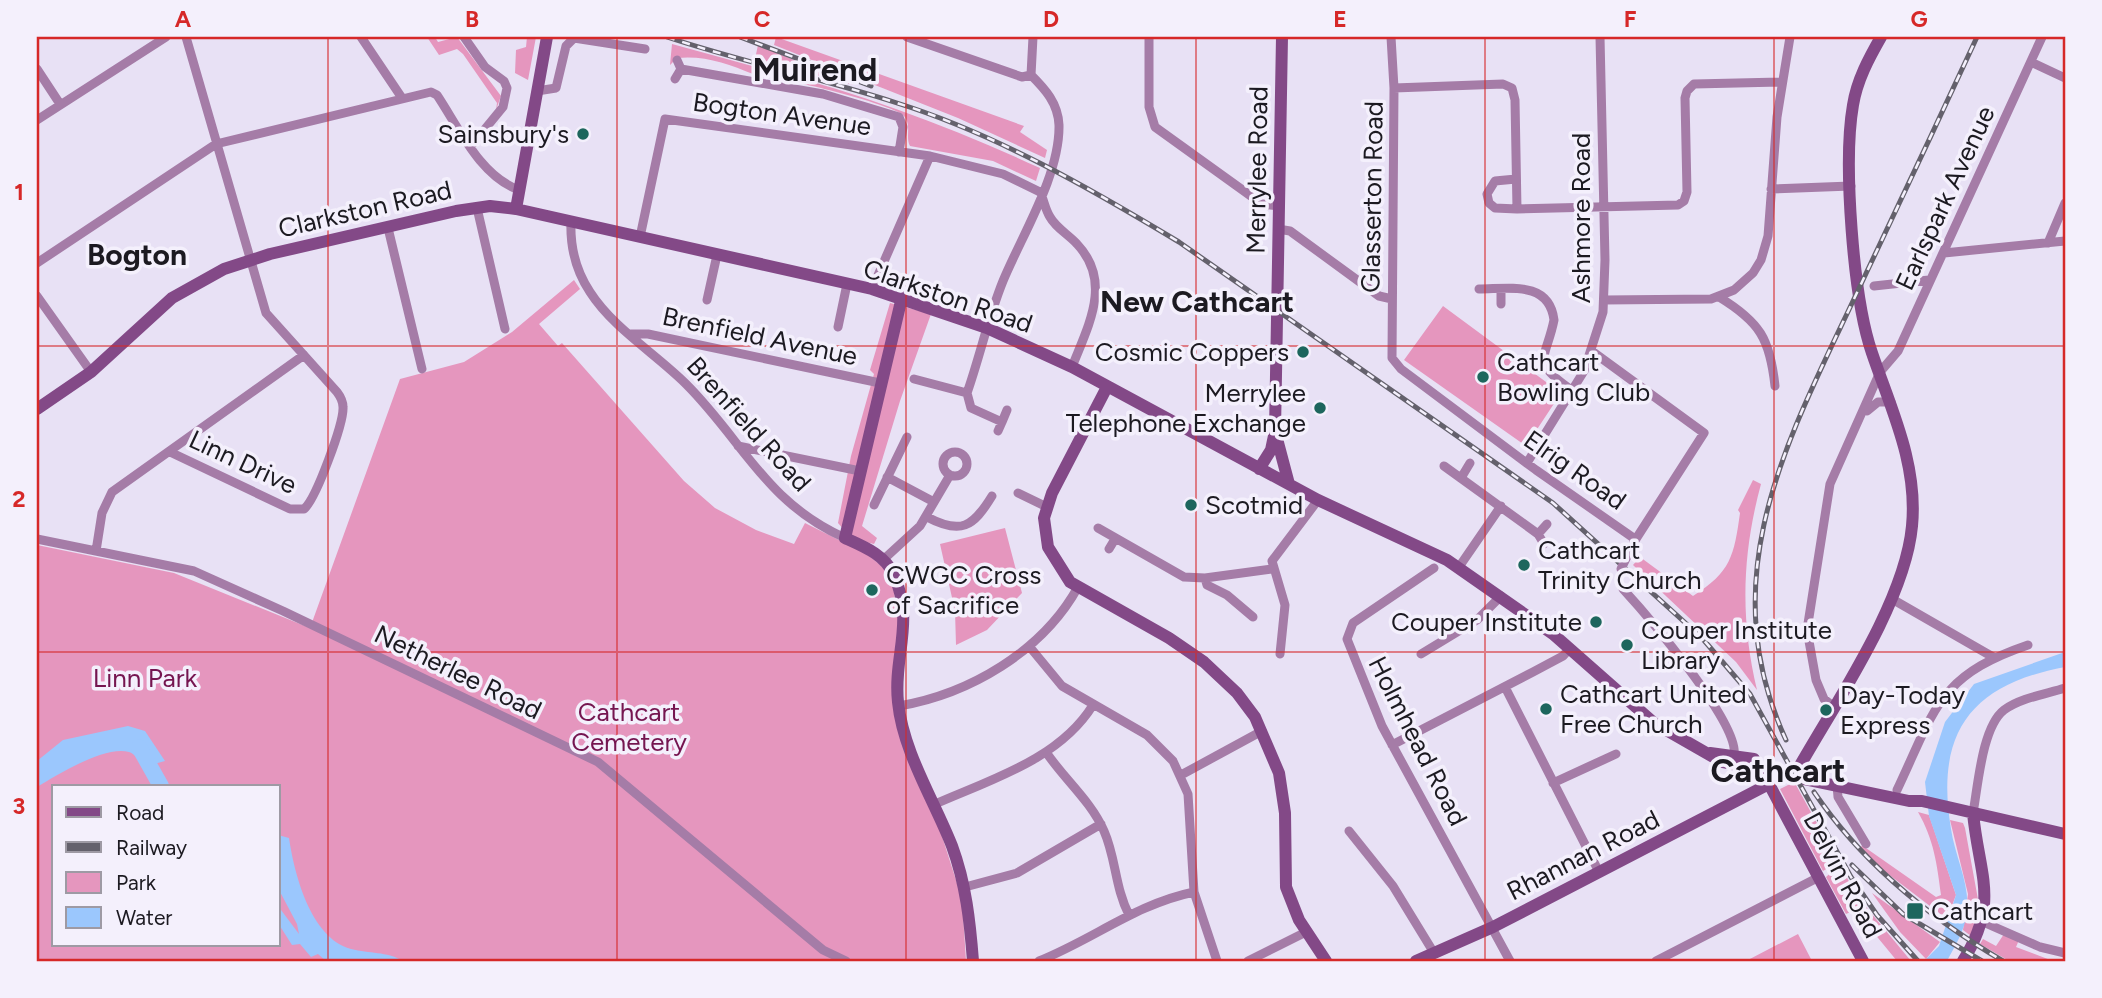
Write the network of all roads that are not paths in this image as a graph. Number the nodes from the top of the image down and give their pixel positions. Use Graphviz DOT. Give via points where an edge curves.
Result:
graph roads {
  1 [pos="166,37"];
  2 [pos="186,37"];
  3 [pos="361,37"];
  4 [pos="547,37"];
  5 [pos="907,37"];
  6 [pos="1033,37"];
  7 [pos="1149,37"];
  8 [pos="1282,37"];
  9 [pos="1391,37"];
  10 [pos="1600,37"];
  11 [pos="1790,37"];
  12 [pos="1881,37"];
  13 [pos="2042,37"];
  14 [pos="469,39"];
  15 [pos="626,46"];
  16 [pos="645,49"];
  17 [pos="624,58"];
  18 [pos="2031,62"];
  19 [pos="37,69"];
  20 [pos="1031,75"];
  21 [pos="2065,78"];
  22 [pos="674,79"];
  23 [pos="1781,82"];
  24 [pos="1394,88"];
  25 [pos="537,91"];
  26 [pos="402,98"];
  27 [pos="60,104"];
  28 [pos="37,120"];
  29 [pos="216,144"];
  30 [pos="471,146"];
  31 [pos="899,152"];
  32 [pos="930,156"];
  33 [pos="1516,179"];
  34 [pos="1851,186"];
  35 [pos="1771,189"];
  36 [pos="519,190"];
  37 [pos="1042,195"];
  38 [pos="2065,203"];
  39 [pos="1279,206"];
  40 [pos="477,208"];
  41 [pos="1603,208"];
  42 [pos="516,209"];
  43 [pos="1517,209"];
  44 [pos="571,221"];
  45 [pos="387,228"];
  46 [pos="1278,229"];
  47 [pos="640,237"];
  48 [pos="2065,241"];
  49 [pos="2048,243"];
  50 [pos="1944,253"];
  51 [pos="718,255"];
  52 [pos="250,260"];
  53 [pos="37,263"];
  54 [pos="1929,280"];
  55 [pos="847,284"];
  56 [pos="1874,286"];
  57 [pos="872,289"];
  58 [pos="1479,289"];
  59 [pos="1501,289"];
  60 [pos="37,296"];
  61 [pos="902,297"];
  62 [pos="1719,297"];
  63 [pos="1392,299"];
  64 [pos="707,300"];
  65 [pos="1604,300"];
  66 [pos="1501,304"];
  67 [pos="838,327"];
  68 [pos="987,328"];
  69 [pos="505,329"];
  70 [pos="631,334"];
  71 [pos="1593,352"];
  72 [pos="304,355"];
  73 [pos="1392,358"];
  74 [pos="1072,367"];
  75 [pos="422,369"];
  76 [pos="91,372"];
  77 [pos="1880,372"];
  78 [pos="914,379"];
  79 [pos="880,383"];
  80 [pos="1775,386"];
  81 [pos="1107,387"];
  82 [pos="1573,391"];
  83 [pos="967,393"];
  84 [pos="1891,402"];
  85 [pos="37,409"];
  86 [pos="1007,411"];
  87 [pos="1861,418"];
  88 [pos="1277,436"];
  89 [pos="907,437"];
  90 [pos="737,446"];
  91 [pos="170,452"];
  92 [pos="1470,463"];
  93 [pos="1527,463"];
  94 [pos="1444,466"];
  95 [pos="860,471"];
  96 [pos="1264,471"];
  97 [pos="950,475"];
  98 [pos="887,477"];
  99 [pos="1461,478"];
  100 [pos="1289,484"];
  101 [pos="1018,493"];
  102 [pos="992,496"];
  103 [pos="1318,500"];
  104 [pos="934,502"];
  105 [pos="874,505"];
  106 [pos="1501,506"];
  107 [pos="1047,507"];
  108 [pos="927,517"];
  109 [pos="1547,524"];
  110 [pos="1098,528"];
  111 [pos="1538,534"];
  112 [pos="845,538"];
  113 [pos="37,539"];
  114 [pos="1115,540"];
  115 [pos="1633,543"];
  116 [pos="1544,544"];
  117 [pos="1109,550"];
  118 [pos="96,551"];
  119 [pos="884,559"];
  120 [pos="1459,567"];
  121 [pos="1434,568"];
  122 [pos="1272,569"];
  123 [pos="1621,569"];
  124 [pos="1205,578"];
  125 [pos="1078,587"];
  126 [pos="1623,589"];
  127 [pos="1501,596"];
  128 [pos="1892,599"];
  129 [pos="1253,617"];
  130 [pos="2028,645"];
  131 [pos="1029,646"];
  132 [pos="1570,648"];
  133 [pos="1280,654"];
  134 [pos="1421,654"];
  135 [pos="1993,657"];
  136 [pos="1505,687"];
  137 [pos="2064,691"];
  138 [pos="1093,705"];
  139 [pos="899,706"];
  140 [pos="1833,706"];
  141 [pos="1262,730"];
  142 [pos="1392,745"];
  143 [pos="1046,751"];
  144 [pos="1709,753"];
  145 [pos="1616,754"];
  146 [pos="1734,755"];
  147 [pos="1798,769"];
  148 [pos="1181,775"];
  149 [pos="1771,778"];
  150 [pos="1553,783"];
  151 [pos="1837,785"];
  152 [pos="1905,794"];
  153 [pos="933,805"];
  154 [pos="1973,813"];
  155 [pos="1101,824"];
  156 [pos="1349,831"];
  157 [pos="2065,834"];
  158 [pos="1866,844"];
  159 [pos="1599,872"];
  160 [pos="1819,877"];
  161 [pos="965,887"];
  162 [pos="1194,892"];
  163 [pos="1129,915"];
  164 [pos="1983,922"];
  165 [pos="1493,927"];
  166 [pos="1306,932"];
  167 [pos="1066,950"];
  168 [pos="1434,953"];
  169 [pos="2065,953"];
  170 [pos="846,961"];
  171 [pos="973,961"];
  172 [pos="1039,961"];
  173 [pos="1071,961"];
  174 [pos="1217,961"];
  175 [pos="1248,961"];
  176 [pos="1326,961"];
  177 [pos="1416,961"];
  178 [pos="1510,961"];
  179 [pos="1656,961"];
  180 [pos="1863,961"];
  181 [pos="1963,961"];
  1 -- 27 [label="street"];
  2 -- 29 [label="street, Linn Drive"];
  3 -- 26 [label="street"];
  4 -- 25 [label="main road"];
  5 -- 20 [label="street" via="1022,76"];
  6 -- 20 [label="street"];
  7 -- 39 [label="street" via="1152,122 1262,204"];
  8 -- 39 [label="main road, Merrylee Road"];
  9 -- 24 [label="street, Glasserton Road"];
  10 -- 41 [label="street, Ashmore Road"];
  11 -- 23 [label="street"];
  12 -- 34 [label="main road" via="1853,106"];
  13 -- 18 [label="street, Earlspark Avenue"];
  14 -- 30 [label="street" via="485,67 507,88 503,107"];
  15 -- 16 [label="street"];
  15 -- 17 [label="street"];
  15 -- 25 [label="street" via="581,38 569,41 556,88"];
  18 -- 21 [label="street"];
  18 -- 50 [label="street, Earlspark Avenue"];
  19 -- 27 [label="street"];
  20 -- 37 [label="street" via="1051,98 1059,129"];
  22 -- 31 [label="street" via="679,65 823,94 899,117 903,127"];
  23 -- 35 [label="street"];
  23 -- 41 [label="street" via="1692,85 1685,98 1684,201 1674,206"];
  24 -- 33 [label="street" via="1510,87 1516,100"];
  24 -- 63 [label="street, Glasserton Road"];
  25 -- 36 [label="main road"];
  26 -- 29 [label="street"];
  26 -- 30 [label="street" via="430,92 437,95"];
  27 -- 28 [label="street"];
  29 -- 52 [label="street, Linn Drive"];
  29 -- 53 [label="street"];
  30 -- 36 [label="street" via="495,179"];
  31 -- 32 [label="street, Bogton Avenue"];
  31 -- 47 [label="street, Bogton Avenue" via="665,119"];
  32 -- 37 [label="street, Bogton Avenue" via="1003,174"];
  32 -- 57 [label="street"];
  33 -- 43 [label="street"];
  33 -- 43 [label="street" via="1496,181 1487,194 1495,208"];
  34 -- 35 [label="street"];
  34 -- 77 [label="main road" via="1862,303"];
  35 -- 62 [label="street" via="1768,236 1761,260 1744,282"];
  36 -- 42 [label="main road"];
  37 -- 68 [label="street"];
  37 -- 74 [label="street" via="1051,220 1089,259 1097,285 1094,313"];
  38 -- 49 [label="street"];
  39 -- 46 [label="main road, Merrylee Road"];
  40 -- 42 [label="main road, Clarkston Road"];
  40 -- 45 [label="main road, Clarkston Road"];
  40 -- 69 [label="street"];
  41 -- 43 [label="street"];
  41 -- 65 [label="street, Ashmore Road"];
  42 -- 44 [label="main road, Clarkston Road"];
  44 -- 47 [label="main road, Clarkston Road"];
  44 -- 70 [label="street, Brenfield Road" via="572,250 585,282 596,300"];
  45 -- 52 [label="main road, Clarkston Road"];
  45 -- 75 [label="street"];
  46 -- 63 [label="street" via="1290,231 1379,296"];
  46 -- 88 [label="main road, Merrylee Road"];
  47 -- 51 [label="main road, Clarkston Road"];
  48 -- 49 [label="street"];
  49 -- 50 [label="street"];
  50 -- 54 [label="street, Earlspark Avenue"];
  51 -- 55 [label="main road, Clarkston Road"];
  51 -- 64 [label="street"];
  52 -- 72 [label="street, Linn Drive" via="266,313"];
  52 -- 76 [label="main road, Clarkston Road" via="211,275 172,298"];
  54 -- 56 [label="street"];
  54 -- 77 [label="street, Earlspark Avenue" via="1898,351"];
  55 -- 57 [label="main road, Clarkston Road"];
  55 -- 67 [label="street"];
  57 -- 61 [label="main road, Clarkston Road"];
  58 -- 59 [label="street"];
  59 -- 66 [label="street"];
  59 -- 82 [label="street" via="1535,290 1549,302 1554,320 1544,361 1552,375"];
  60 -- 76 [label="street"];
  61 -- 68 [label="main road, Clarkston Road"];
  61 -- 79 [label="main road"];
  62 -- 65 [label="street"];
  62 -- 80 [label="street" via="1749,317 1765,337"];
  63 -- 73 [label="street, Glasserton Road"];
  65 -- 71 [label="street, Ashmore Road"];
  68 -- 74 [label="main road, Clarkston Road"];
  68 -- 83 [label="street"];
  70 -- 79 [label="street, Brenfield Avenue"];
  70 -- 90 [label="street, Brenfield Road" via="688,386"];
  71 -- 82 [label="street, Ashmore Road"];
  71 -- 115 [label="street" via="1704,433"];
  72 -- 91 [label="street"];
  72 -- 91 [label="street, Linn Drive" via="337,392 343,407 321,480 304,509 290,509"];
  73 -- 93 [label="street, Elrig Road"];
  74 -- 81 [label="main road, Clarkston Road"];
  76 -- 85 [label="main road, Clarkston Road"];
  77 -- 84 [label="main road"];
  77 -- 87 [label="street, Earlspark Avenue"];
  78 -- 83 [label="street"];
  79 -- 95 [label="main road"];
  81 -- 96 [label="main road, Clarkston Road"];
  81 -- 107 [label="main road"];
  82 -- 93 [label="street, Ashmore Road"];
  83 -- 86 [label="street" via="971,408 1000,427"];
  84 -- 87 [label="street" via="1875,403"];
  84 -- 128 [label="main road" via="1904,440 1913,505 1911,540"];
  87 -- 140 [label="street, Earlspark Avenue" via="1830,484 1807,630 1816,680 1824,699"];
  88 -- 96 [label="main road, Merrylee Road"];
  88 -- 100 [label="main road, Merrylee Road"];
  89 -- 98 [label="street"];
  90 -- 95 [label="street"];
  90 -- 112 [label="street, Brenfield Road" via="788,505"];
  91 -- 118 [label="street" via="108,496"];
  92 -- 99 [label="street"];
  93 -- 115 [label="street, Elrig Road"];
  94 -- 99 [label="street"];
  95 -- 112 [label="main road"];
  96 -- 100 [label="main road, Clarkston Road"];
  97 -- 104 [label="street"];
  98 -- 104 [label="street"];
  98 -- 105 [label="street"];
  99 -- 106 [label="street"];
  100 -- 103 [label="main road, Clarkston Road"];
  101 -- 107 [label="street"];
  102 -- 108 [label="street" via="976,520 964,526 945,525"];
  103 -- 120 [label="main road, Clarkston Road"];
  103 -- 122 [label="street" via="1277,552"];
  104 -- 108 [label="street"];
  106 -- 111 [label="street"];
  106 -- 120 [label="street"];
  107 -- 125 [label="main road" via="1048,547 1057,565"];
  108 -- 119 [label="street"];
  109 -- 111 [label="street"];
  110 -- 114 [label="street"];
  111 -- 116 [label="street"];
  112 -- 119 [label="main road, Brenfield Road"];
  113 -- 118 [label="street, Netherlee Road"];
  114 -- 117 [label="street"];
  114 -- 124 [label="street" via="1184,577"];
  115 -- 123 [label="street, bridge"];
  118 -- 170 [label="street, Netherlee Road" via="194,572 598,762 823,950"];
  119 -- 139 [label="main road" via="896,579 905,624"];
  120 -- 127 [label="main road, Clarkston Road"];
  121 -- 142 [label="street, Holmhead Road" via="1353,623 1347,633 1360,678"];
  122 -- 124 [label="street"];
  122 -- 133 [label="street" via="1285,605"];
  124 -- 129 [label="street" via="1207,585"];
  125 -- 131 [label="street" via="1057,620"];
  125 -- 141 [label="main road" via="1204,662 1241,698"];
  126 -- 146 [label="street" via="1709,699 1731,736"];
  127 -- 132 [label="main road, Clarkston Road"];
  127 -- 134 [label="street" via="1477,620"];
  128 -- 135 [label="street"];
  128 -- 140 [label="main road"];
  130 -- 135 [label="street"];
  131 -- 138 [label="street" via="1062,686"];
  131 -- 139 [label="street" via="966,687"];
  132 -- 136 [label="street"];
  132 -- 144 [label="main road, Clarkston Road" via="1654,723"];
  135 -- 152 [label="street" via="1956,681 1931,715"];
  136 -- 142 [label="street"];
  136 -- 150 [label="street"];
  137 -- 154 [label="street" via="2020,702 1994,719"];
  138 -- 143 [label="street" via="1070,735"];
  138 -- 148 [label="street" via="1155,741"];
  139 -- 153 [label="main road"];
  140 -- 147 [label="main road"];
  141 -- 148 [label="street"];
  141 -- 166 [label="main road" via="1276,763 1283,800 1286,887"];
  142 -- 165 [label="street, Holmhead Road"];
  143 -- 153 [label="street"];
  143 -- 155 [label="street"];
  144 -- 146 [label="main road, Clarkston Road"];
  144 -- 149 [label="main road, Clarkston Road"];
  145 -- 150 [label="street"];
  146 -- 147 [label="main road, Clarkston Road"];
  147 -- 149 [label="main road, Clarkston Road"];
  147 -- 152 [label="main road, Clarkston Road"];
  148 -- 162 [label="street" via="1191,808"];
  149 -- 151 [label="main road, Clarkston Road"];
  149 -- 159 [label="main road, Rhannan Road"];
  149 -- 160 [label="main road, Delvin Road"];
  150 -- 159 [label="street"];
  151 -- 152 [label="main road, Clarkston Road"];
  151 -- 158 [label="street" via="1838,797"];
  152 -- 154 [label="main road"];
  153 -- 161 [label="main road"];
  154 -- 157 [label="main road"];
  154 -- 164 [label="main road" via="1986,890"];
  155 -- 161 [label="street" via="1017,873"];
  155 -- 163 [label="street" via="1117,888"];
  156 -- 168 [label="street" via="1393,886"];
  159 -- 165 [label="main road, Rhannan Road"];
  160 -- 179 [label="street"];
  160 -- 180 [label="main road, Delvin Road"];
  161 -- 171 [label="main road"];
  162 -- 163 [label="street" via="1160,900"];
  162 -- 174 [label="street"];
  163 -- 167 [label="street"];
  164 -- 169 [label="street" via="2039,947"];
  164 -- 181 [label="main road"];
  165 -- 168 [label="main road, Rhannan Road"];
  165 -- 178 [label="street, Holmhead Road"];
  166 -- 175 [label="street"];
  166 -- 176 [label="main road"];
  167 -- 172 [label="street"];
  167 -- 173 [label="street"];
  168 -- 177 [label="main road, Rhannan Road"];
}
